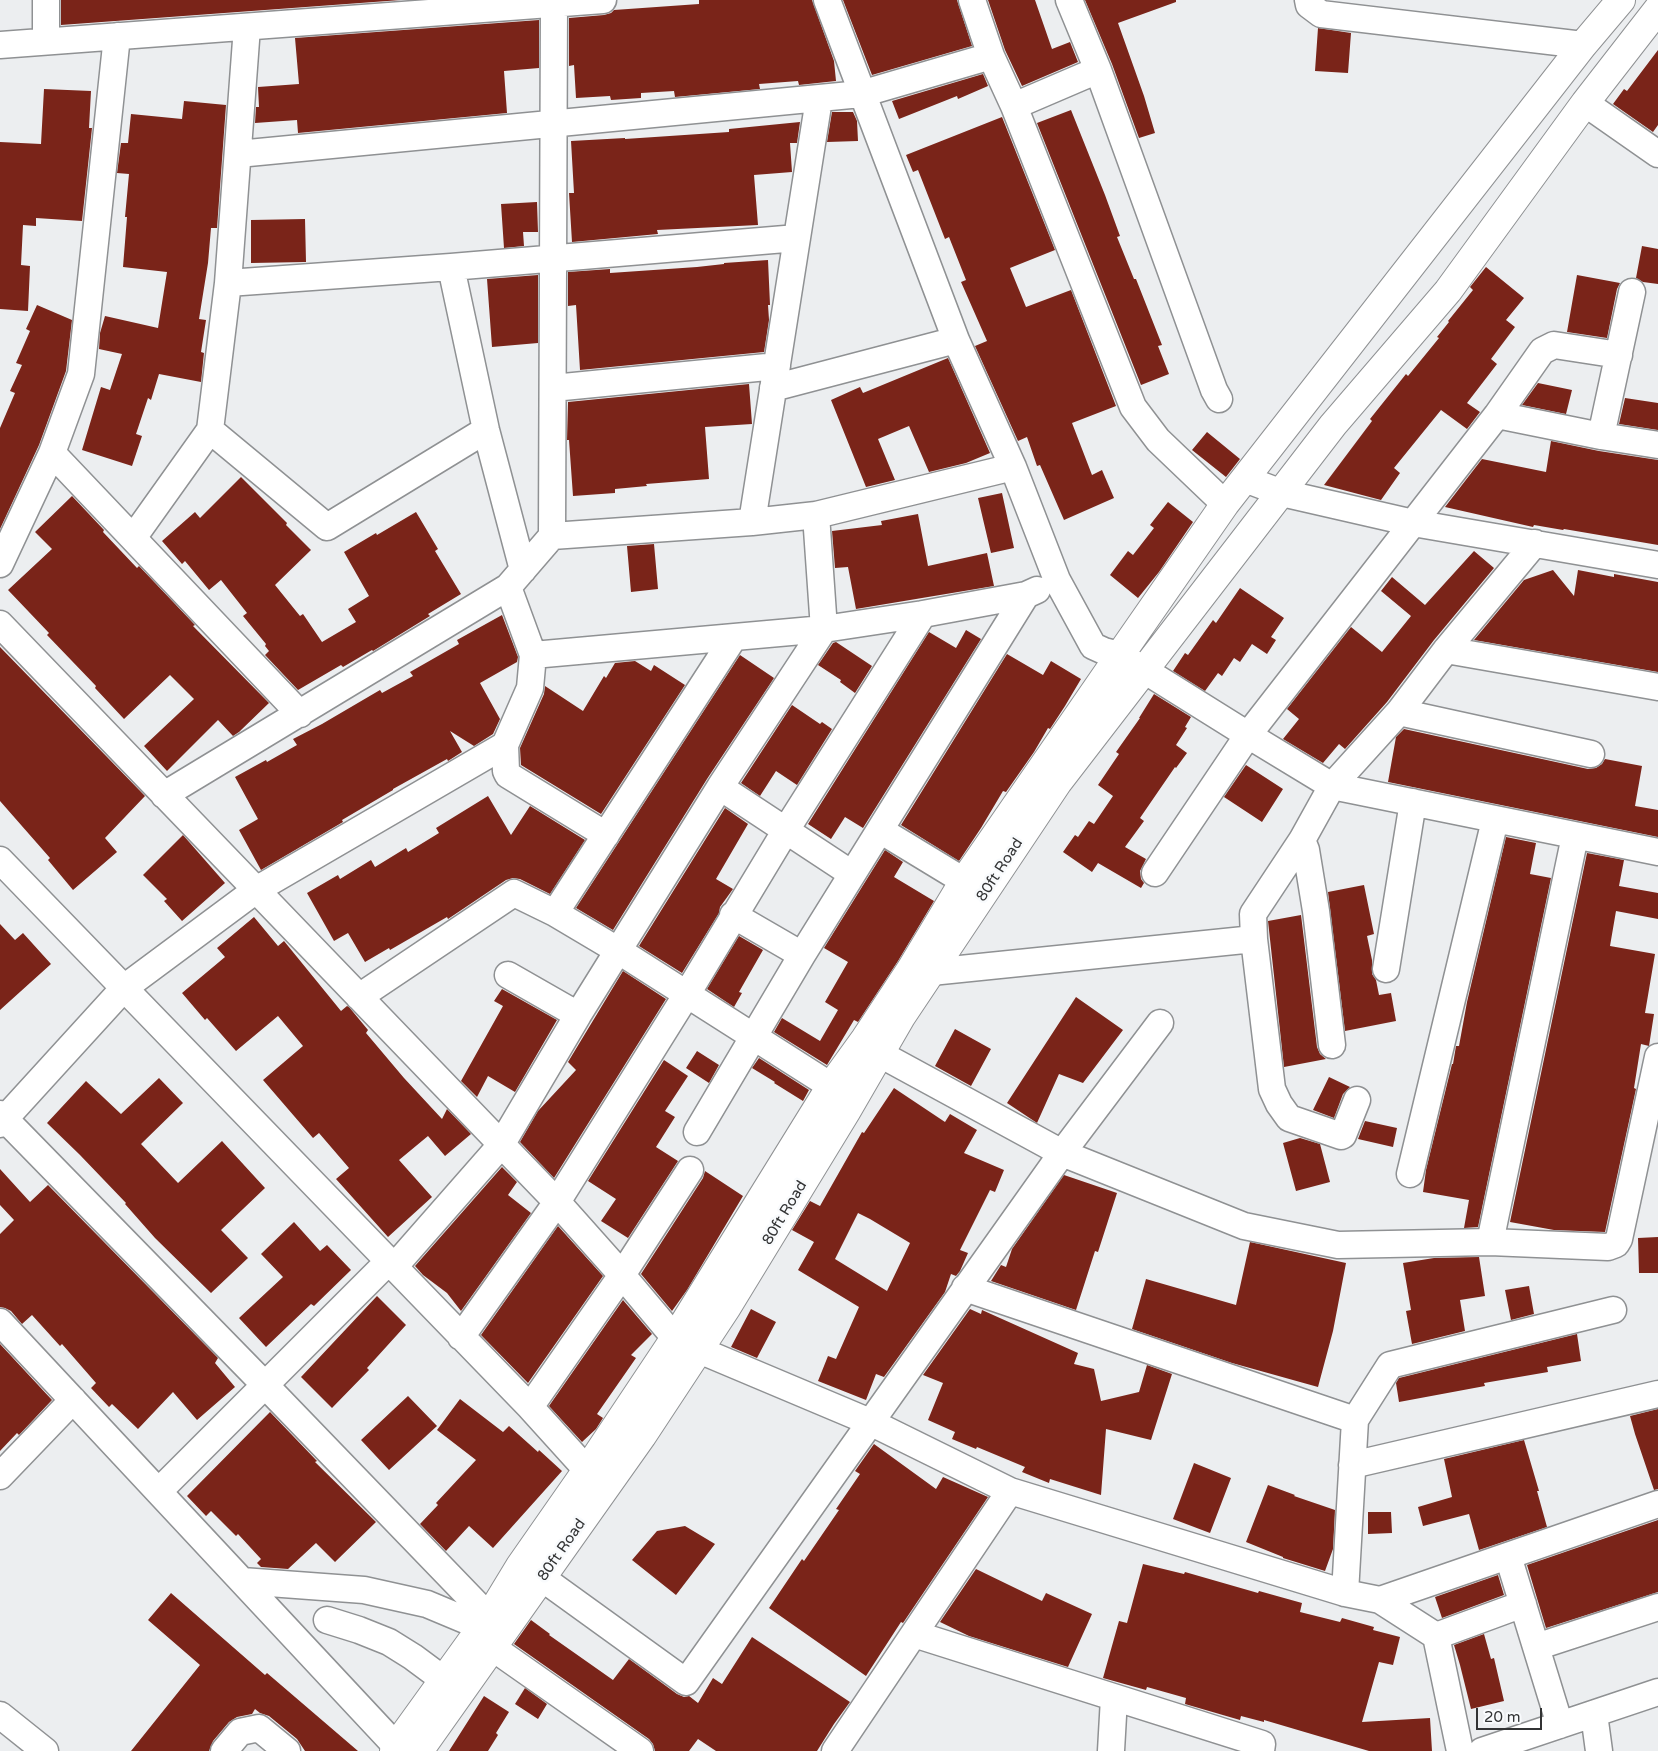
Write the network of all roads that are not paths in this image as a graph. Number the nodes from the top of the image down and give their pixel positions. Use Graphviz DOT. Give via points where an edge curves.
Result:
graph roads {
  1 [pos="46,0"];
  2 [pos="603,0"];
  3 [pos="827,0"];
  4 [pos="972,0"];
  5 [pos="1069,0"];
  6 [pos="1308,0"];
  7 [pos="1621,0"];
  8 [pos="565,3"];
  9 [pos="416,7"];
  10 [pos="1658,9"];
  11 [pos="247,27"];
  12 [pos="117,36"];
  13 [pos="46,41"];
  14 [pos="0,45"];
  15 [pos="1583,45"];
  16 [pos="991,56"];
  17 [pos="1614,65"];
  18 [pos="1098,70"];
  19 [pos="861,94"];
  20 [pos="820,99"];
  21 [pos="1585,103"];
  22 [pos="1014,106"];
  23 [pos="553,125"];
  24 [pos="238,154"];
  25 [pos="1658,154"];
  26 [pos="798,238"];
  27 [pos="553,258"];
  28 [pos="451,267"];
  29 [pos="228,284"];
  30 [pos="1632,292"];
  31 [pos="956,340"];
  32 [pos="1619,355"];
  33 [pos="775,377"];
  34 [pos="553,388"];
  35 [pos="1219,399"];
  36 [pos="1497,415"];
  37 [pos="210,430"];
  38 [pos="486,430"];
  39 [pos="1601,436"];
  40 [pos="1658,444"];
  41 [pos="52,453"];
  42 [pos="1013,467"];
  43 [pos="1245,479"];
  44 [pos="1282,493"];
  45 [pos="1225,504"];
  46 [pos="816,515"];
  47 [pos="752,522"];
  48 [pos="1413,523"];
  49 [pos="552,536"];
  50 [pos="133,538"];
  51 [pos="1535,543"];
  52 [pos="0,564"];
  53 [pos="1658,565"];
  54 [pos="516,578"];
  55 [pos="1057,580"];
  56 [pos="1026,595"];
  57 [pos="923,614"];
  58 [pos="0,624"];
  59 [pos="824,629"];
  60 [pos="734,637"];
  61 [pos="1446,650"];
  62 [pos="533,655"];
  63 [pos="1120,655"];
  64 [pos="1144,670"];
  65 [pos="1658,687"];
  66 [pos="1399,712"];
  67 [pos="300,714"];
  68 [pos="1248,735"];
  69 [pos="505,745"];
  70 [pos="1591,754"];
  71 [pos="1332,786"];
  72 [pos="720,787"];
  73 [pos="164,795"];
  74 [pos="1413,802"];
  75 [pos="1495,820"];
  76 [pos="786,830"];
  77 [pos="880,830"];
  78 [pos="606,835"];
  79 [pos="1575,836"];
  80 [pos="1302,840"];
  81 [pos="1658,852"];
  82 [pos="0,860"];
  83 [pos="1155,873"];
  84 [pos="852,874"];
  85 [pos="964,880"];
  86 [pos="256,890"];
  87 [pos="555,913"];
  88 [pos="733,915"];
  89 [pos="1254,939"];
  90 [pos="619,951"];
  91 [pos="802,955"];
  92 [pos="1386,968"];
  93 [pos="931,972"];
  94 [pos="508,974"];
  95 [pos="124,988"];
  96 [pos="687,994"];
  97 [pos="359,997"];
  98 [pos="578,1015"];
  99 [pos="1160,1023"];
  100 [pos="754,1036"];
  101 [pos="1332,1045"];
  102 [pos="880,1054"];
  103 [pos="1658,1057"];
  104 [pos="831,1086"];
  105 [pos="1357,1100"];
  106 [pos="2,1119"];
  107 [pos="697,1132"];
  108 [pos="501,1144"];
  109 [pos="1062,1153"];
  110 [pos="690,1170"];
  111 [pos="1410,1174"];
  112 [pos="557,1202"];
  113 [pos="1490,1242"];
  114 [pos="391,1264"];
  115 [pos="622,1275"];
  116 [pos="965,1288"];
  117 [pos="1614,1310"];
  118 [pos="0,1322"];
  119 [pos="461,1337"];
  120 [pos="687,1344"];
  121 [pos="265,1385"];
  122 [pos="1658,1394"];
  123 [pos="73,1400"];
  124 [pos="530,1407"];
  125 [pos="1355,1420"];
  126 [pos="870,1422"];
  127 [pos="1352,1466"];
  128 [pos="587,1470"];
  129 [pos="0,1476"];
  130 [pos="159,1491"];
  131 [pos="1010,1491"];
  132 [pos="1658,1504"];
  133 [pos="1508,1556"];
  134 [pos="542,1578"];
  135 [pos="242,1581"];
  136 [pos="1345,1593"];
  137 [pos="1380,1600"];
  138 [pos="1523,1604"];
  139 [pos="1658,1608"];
  140 [pos="327,1620"];
  141 [pos="485,1632"];
  142 [pos="914,1634"];
  143 [pos="1436,1636"];
  144 [pos="1536,1647"];
  145 [pos="444,1680"];
  146 [pos="1658,1692"];
  147 [pos="1114,1698"];
  148 [pos="1594,1714"];
  149 [pos="0,1715"];
  150 [pos="1560,1725"];
  151 [pos="403,1749"];
  152 [pos="45,1751"];
  153 [pos="224,1751"];
  154 [pos="287,1751"];
  155 [pos="640,1751"];
  156 [pos="836,1751"];
  157 [pos="1111,1751"];
  158 [pos="1262,1751"];
  159 [pos="1460,1751"];
  160 [pos="1482,1751"];
  161 [pos="1599,1751"];
  1 -- 13 [label="street"];
  2 -- 8 [label="street"];
  3 -- 19 [label="street"];
  4 -- 16 [label="street"];
  5 -- 18 [label="street"];
  6 -- 15 [label="street" via="1321,14"];
  7 -- 15 [label="main road"];
  8 -- 9 [label="street"];
  8 -- 23 [label="street"];
  9 -- 11 [label="street"];
  10 -- 17 [label="main road, 80ft Road"];
  11 -- 12 [label="street"];
  11 -- 24 [label="street"];
  12 -- 13 [label="street"];
  12 -- 41 [label="street" via="81,374"];
  13 -- 14 [label="street"];
  15 -- 17 [label="main road"];
  15 -- 43 [label="main road"];
  16 -- 19 [label="street"];
  16 -- 22 [label="street"];
  17 -- 21 [label="main road, 80ft Road"];
  18 -- 22 [label="street"];
  18 -- 35 [label="street"];
  19 -- 20 [label="street"];
  19 -- 31 [label="street"];
  20 -- 23 [label="street"];
  20 -- 26 [label="street"];
  21 -- 25 [label="street"];
  21 -- 44 [label="main road, 80ft Road" via="1448,291 1333,425"];
  22 -- 45 [label="street" via="1133,407 1158,440"];
  23 -- 24 [label="street"];
  23 -- 27 [label="street"];
  24 -- 29 [label="street"];
  26 -- 27 [label="street"];
  26 -- 33 [label="street"];
  27 -- 28 [label="street"];
  27 -- 34 [label="street"];
  28 -- 29 [label="street"];
  28 -- 38 [label="street"];
  29 -- 37 [label="street"];
  30 -- 32 [label="street"];
  31 -- 33 [label="street"];
  31 -- 42 [label="street"];
  32 -- 36 [label="street" via="1554,345 1542,351"];
  32 -- 39 [label="street"];
  33 -- 34 [label="street"];
  33 -- 47 [label="street"];
  34 -- 49 [label="street"];
  36 -- 39 [label="street"];
  36 -- 48 [label="street"];
  37 -- 38 [label="street" via="328,527"];
  37 -- 50 [label="street"];
  38 -- 54 [label="street"];
  39 -- 40 [label="street"];
  41 -- 50 [label="street"];
  41 -- 52 [label="street"];
  42 -- 46 [label="street"];
  42 -- 55 [label="street"];
  43 -- 44 [label="street"];
  43 -- 45 [label="main road"];
  44 -- 48 [label="street"];
  44 -- 64 [label="main road, 80ft Road"];
  45 -- 63 [label="main road"];
  46 -- 47 [label="street"];
  46 -- 59 [label="street"];
  47 -- 49 [label="street"];
  48 -- 51 [label="street"];
  48 -- 68 [label="street"];
  49 -- 54 [label="street"];
  50 -- 67 [label="street"];
  51 -- 53 [label="street"];
  51 -- 61 [label="street"];
  54 -- 62 [label="street"];
  54 -- 67 [label="street"];
  55 -- 56 [label="street"];
  55 -- 63 [label="street" via="1094,646"];
  56 -- 57 [label="street"];
  56 -- 77 [label="street"];
  57 -- 59 [label="street"];
  57 -- 76 [label="street"];
  58 -- 73 [label="street"];
  59 -- 60 [label="street"];
  59 -- 72 [label="street"];
  60 -- 62 [label="street"];
  60 -- 78 [label="street"];
  61 -- 65 [label="street"];
  61 -- 66 [label="street"];
  62 -- 69 [label="street" via="530,688"];
  63 -- 64 [label="street"];
  63 -- 85 [label="main road"];
  64 -- 68 [label="street"];
  64 -- 93 [label="main road, 80ft Road" via="1058,782"];
  66 -- 70 [label="street"];
  66 -- 71 [label="street"];
  67 -- 73 [label="street"];
  68 -- 71 [label="street"];
  68 -- 83 [label="street"];
  69 -- 78 [label="street" via="508,775"];
  69 -- 86 [label="street"];
  71 -- 74 [label="street"];
  71 -- 80 [label="street"];
  72 -- 76 [label="street"];
  72 -- 90 [label="street"];
  73 -- 86 [label="street"];
  74 -- 75 [label="street"];
  74 -- 92 [label="street"];
  75 -- 79 [label="street"];
  75 -- 111 [label="street"];
  76 -- 84 [label="street"];
  76 -- 88 [label="street"];
  77 -- 84 [label="street"];
  77 -- 85 [label="street"];
  78 -- 87 [label="street"];
  79 -- 81 [label="street"];
  79 -- 113 [label="street"];
  80 -- 89 [label="street" via="1253,914"];
  80 -- 101 [label="street" via="1316,911"];
  82 -- 95 [label="street"];
  84 -- 91 [label="street"];
  85 -- 104 [label="main road" via="911,969"];
  86 -- 95 [label="street"];
  86 -- 97 [label="street"];
  87 -- 90 [label="street"];
  87 -- 97 [label="street" via="514,893"];
  88 -- 91 [label="street"];
  88 -- 96 [label="street"];
  89 -- 93 [label="street"];
  89 -- 105 [label="street" via="1272,1089 1278,1104 1289,1118 1341,1136"];
  90 -- 96 [label="street"];
  90 -- 98 [label="street"];
  91 -- 100 [label="street"];
  93 -- 102 [label="main road, 80ft Road"];
  94 -- 98 [label="street"];
  95 -- 106 [label="street"];
  95 -- 114 [label="street"];
  96 -- 100 [label="street"];
  96 -- 112 [label="street"];
  97 -- 108 [label="street"];
  98 -- 108 [label="street"];
  99 -- 109 [label="street"];
  100 -- 104 [label="street"];
  100 -- 107 [label="street"];
  102 -- 109 [label="street"];
  102 -- 120 [label="main road, 80ft Road" via="727,1307"];
  103 -- 113 [label="street" via="1616,1244 1608,1247"];
  104 -- 120 [label="main road"];
  106 -- 121 [label="street"];
  108 -- 112 [label="street"];
  108 -- 114 [label="street"];
  109 -- 113 [label="street" via="1244,1226 1338,1245"];
  109 -- 116 [label="street"];
  110 -- 115 [label="street"];
  112 -- 115 [label="street"];
  112 -- 119 [label="street"];
  114 -- 119 [label="street"];
  114 -- 121 [label="street"];
  115 -- 120 [label="street"];
  115 -- 124 [label="street"];
  116 -- 125 [label="street"];
  116 -- 126 [label="street"];
  117 -- 125 [label="street" via="1390,1365"];
  118 -- 123 [label="street"];
  119 -- 124 [label="street"];
  120 -- 126 [label="street"];
  120 -- 128 [label="main road"];
  120 -- 134 [label="main road, 80ft Road" via="642,1436"];
  121 -- 130 [label="street"];
  121 -- 141 [label="street"];
  122 -- 127 [label="street"];
  123 -- 129 [label="street"];
  123 -- 130 [label="street"];
  124 -- 128 [label="street"];
  125 -- 127 [label="street"];
  126 -- 131 [label="street"];
  126 -- 134 [label="street" via="686,1682"];
  127 -- 136 [label="street"];
  128 -- 141 [label="main road" via="520,1566"];
  130 -- 135 [label="street"];
  131 -- 136 [label="street"];
  131 -- 142 [label="street"];
  132 -- 133 [label="street"];
  133 -- 137 [label="street"];
  133 -- 138 [label="street"];
  134 -- 141 [label="main road, 80ft Road"];
  135 -- 141 [label="street" via="364,1590 427,1604"];
  135 -- 151 [label="street"];
  136 -- 137 [label="street"];
  137 -- 143 [label="street"];
  138 -- 143 [label="street"];
  138 -- 144 [label="street"];
  139 -- 144 [label="street"];
  140 -- 145 [label="street" via="389,1642"];
  141 -- 145 [label="main road"];
  141 -- 151 [label="main road, 80ft Road"];
  141 -- 155 [label="street"];
  142 -- 147 [label="street"];
  142 -- 156 [label="street"];
  143 -- 159 [label="street"];
  144 -- 150 [label="street"];
  145 -- 151 [label="main road"];
  146 -- 148 [label="street"];
  147 -- 157 [label="street"];
  147 -- 158 [label="street" via="1262,1744"];
  148 -- 150 [label="street"];
  148 -- 161 [label="street"];
  149 -- 152 [label="street"];
  150 -- 160 [label="street"];
  153 -- 154 [label="street" via="240,1732 259,1728"];
}
